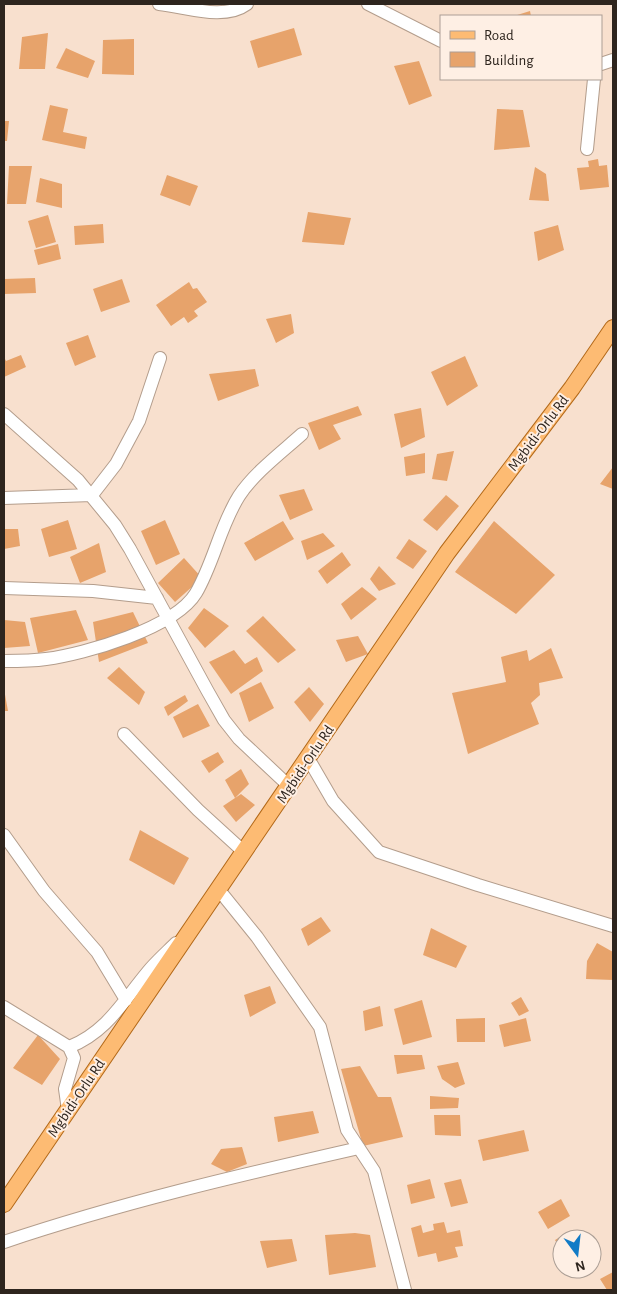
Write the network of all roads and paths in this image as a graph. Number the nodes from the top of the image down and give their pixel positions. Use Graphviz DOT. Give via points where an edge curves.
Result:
graph roads {
  1 [pos="160,4"];
  2 [pos="247,4"];
  3 [pos="368,4"];
  4 [pos="440,40"];
  5 [pos="594,80"];
  6 [pos="587,149"];
  7 [pos="613,328"];
  8 [pos="160,358"];
  9 [pos="4,414"];
  10 [pos="302,434"];
  11 [pos="92,495"];
  12 [pos="4,497"];
  13 [pos="4,588"];
  14 [pos="157,598"];
  15 [pos="168,619"];
  16 [pos="4,661"];
  17 [pos="124,734"];
  18 [pos="308,758"];
  19 [pos="290,786"];
  20 [pos="4,836"];
  21 [pos="244,852"];
  22 [pos="219,890"];
  23 [pos="197,922"];
  24 [pos="613,926"];
  25 [pos="126,1000"];
  26 [pos="4,1007"];
  27 [pos="69,1047"];
  28 [pos="68,1110"];
  29 [pos="359,1148"];
  30 [pos="4,1204"];
  31 [pos="4,1242"];
  32 [pos="405,1290"];
  1 -- 2 [label="street" via="222,14 239,10"];
  3 -- 4 [label="street"];
  5 -- 6 [label="street"];
  7 -- 18 [label="main road, Mgbidi-Orlu Rd" via="572,388 447,553"];
  8 -- 11 [label="street" via="138,421 116,464"];
  9 -- 11 [label="street"];
  10 -- 15 [label="street" via="240,494 195,594"];
  11 -- 12 [label="street"];
  11 -- 14 [label="street" via="130,549"];
  13 -- 14 [label="street" via="93,591"];
  14 -- 15 [label="street"];
  15 -- 16 [label="street" via="85,651 45,659"];
  15 -- 19 [label="street" via="224,720 239,740"];
  17 -- 21 [label="street"];
  18 -- 19 [label="main road, Mgbidi-Orlu Rd"];
  18 -- 24 [label="street" via="333,802 380,852"];
  19 -- 21 [label="main road, Mgbidi-Orlu Rd"];
  20 -- 25 [label="street" via="44,891 97,952"];
  21 -- 22 [label="main road, Mgbidi-Orlu Rd"];
  22 -- 23 [label="main road, Mgbidi-Orlu Rd"];
  22 -- 29 [label="street" via="257,937 320,1027 347,1130"];
  23 -- 25 [label="street" via="151,967"];
  23 -- 28 [label="main road, Mgbidi-Orlu Rd"];
  25 -- 27 [label="street" via="85,1041"];
  26 -- 27 [label="street"];
  27 -- 28 [label="street" via="74,1058 65,1089"];
  28 -- 30 [label="main road, Mgbidi-Orlu Rd"];
  29 -- 31 [label="street" via="248,1173"];
  29 -- 32 [label="street" via="374,1171"];
}
